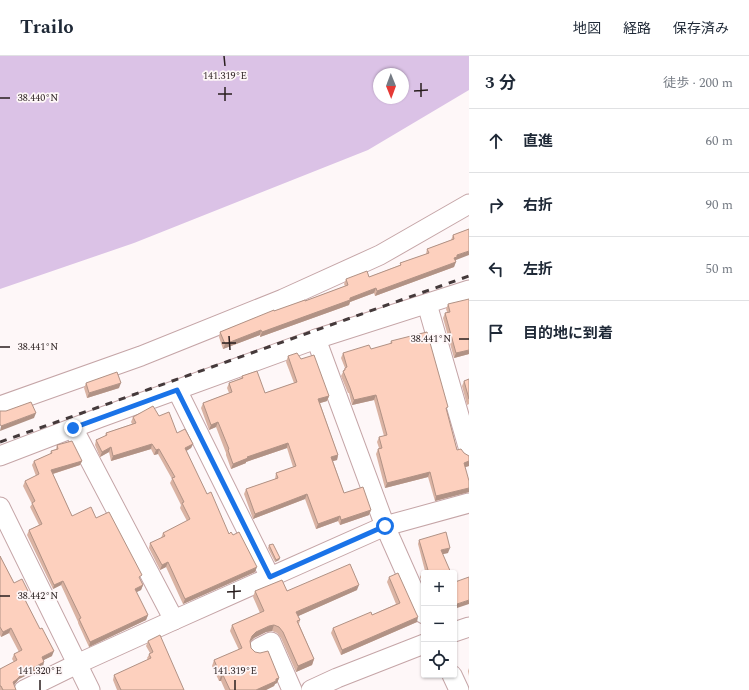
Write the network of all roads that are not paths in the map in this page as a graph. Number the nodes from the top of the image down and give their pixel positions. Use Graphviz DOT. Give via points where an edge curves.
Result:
graph roads {
  1 [pos="469,204"];
  2 [pos="469,290"];
  3 [pos="427,304"];
  4 [pos="316,339"];
  5 [pos="177,390"];
  6 [pos="0,406"];
  7 [pos="73,428"];
  8 [pos="469,450"];
  9 [pos="0,456"];
  10 [pos="469,503"];
  11 [pos="0,507"];
  12 [pos="385,526"];
  13 [pos="270,577"];
  14 [pos="421,607"];
  15 [pos="174,620"];
  16 [pos="469,627"];
  17 [pos="457,631"];
  18 [pos="421,645"];
  19 [pos="259,648"];
  20 [pos="77,664"];
  21 [pos="453,678"];
  22 [pos="24,690"];
  23 [pos="90,690"];
  24 [pos="292,690"];
  25 [pos="310,690"];
  26 [pos="459,690"];
  1 -- 6 [label="street" via="380,255 283,300 141,356"];
  2 -- 3 [label="street"];
  3 -- 4 [label="street"];
  3 -- 8 [label="street"];
  4 -- 5 [label="street"];
  4 -- 12 [label="street"];
  5 -- 7 [label="street"];
  5 -- 13 [label="street"];
  7 -- 9 [label="street"];
  7 -- 15 [label="street"];
  10 -- 12 [label="street"];
  11 -- 20 [label="street"];
  12 -- 13 [label="street"];
  12 -- 14 [label="street"];
  13 -- 15 [label="street"];
  15 -- 20 [label="street"];
  16 -- 17 [label="street"];
  18 -- 25 [label="street"];
  19 -- 24 [label="street" via="271,642"];
  20 -- 22 [label="street"];
  20 -- 23 [label="street"];
  21 -- 26 [label="street"];
}
